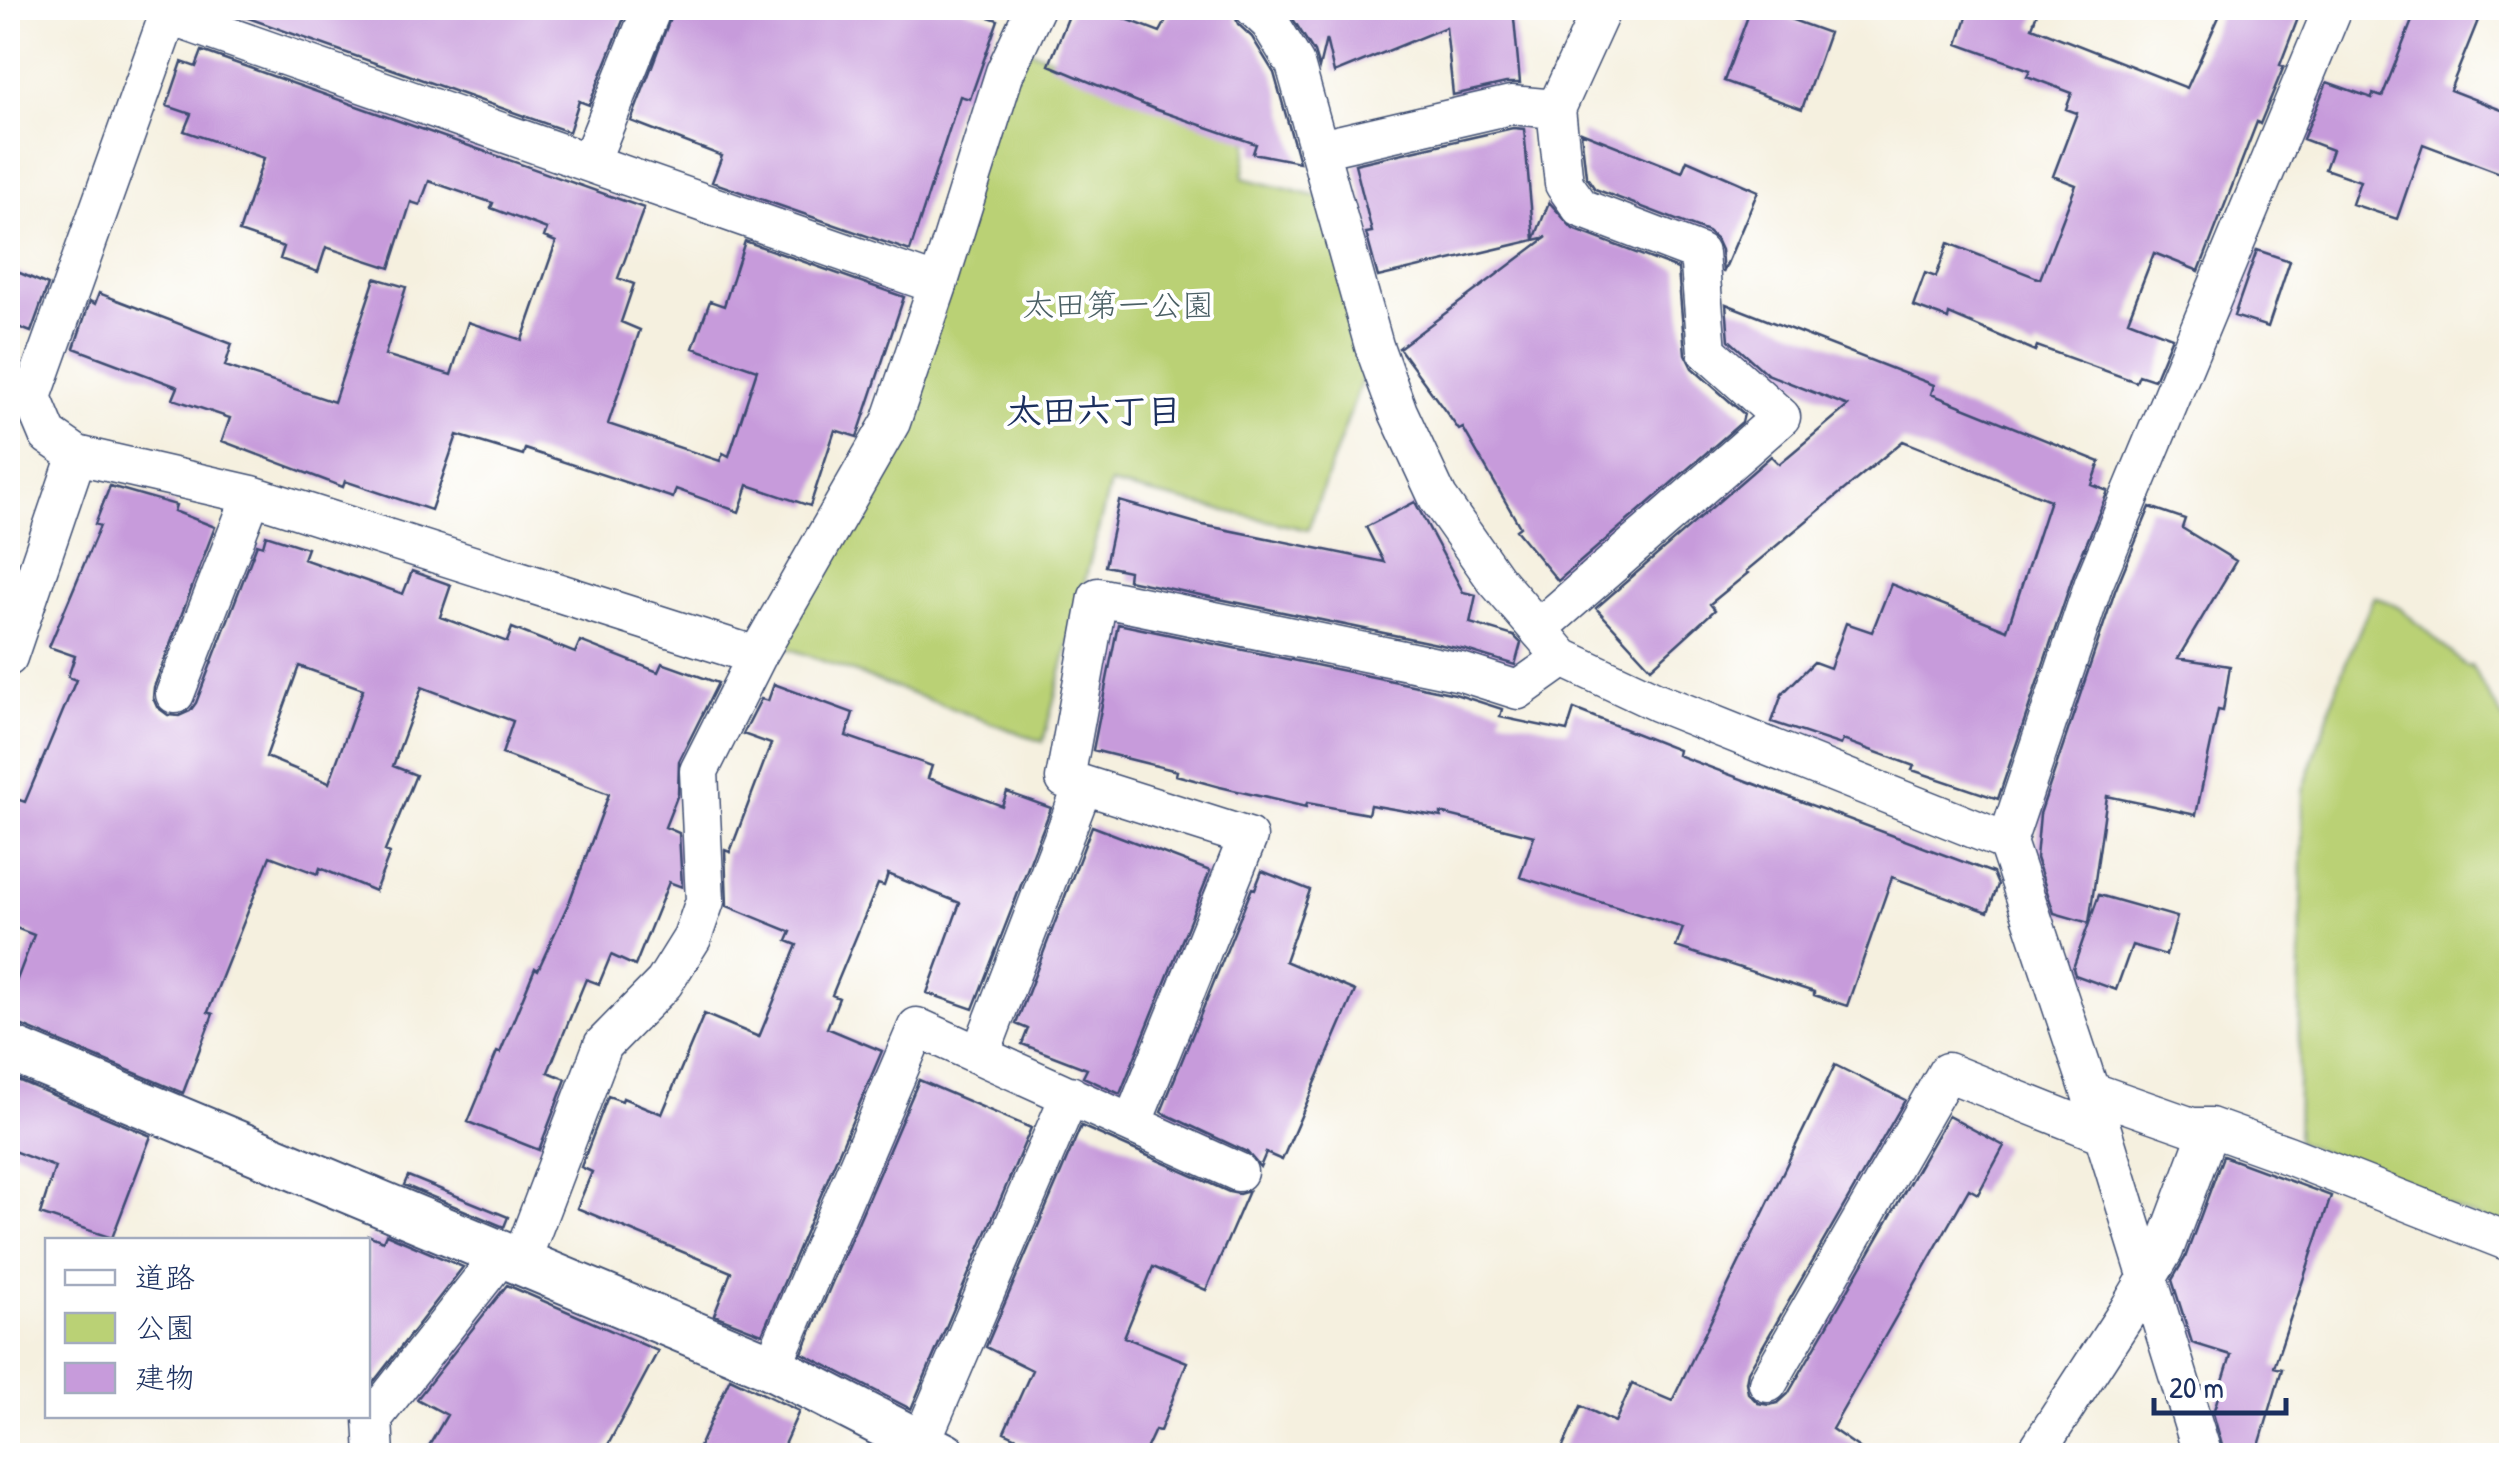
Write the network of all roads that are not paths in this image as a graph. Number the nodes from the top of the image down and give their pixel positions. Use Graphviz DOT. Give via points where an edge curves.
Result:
graph roads {
  1 [pos="652,8"];
  2 [pos="1254,8"];
  3 [pos="1602,8"];
  4 [pos="2332,8"];
  5 [pos="168,12"];
  6 [pos="1025,13"];
  7 [pos="1556,108"];
  8 [pos="1320,150"];
  9 [pos="590,162"];
  10 [pos="938,285"];
  11 [pos="77,454"];
  12 [pos="252,495"];
  13 [pos="1538,629"];
  14 [pos="756,656"];
  15 [pos="8,657"];
  16 [pos="1563,658"];
  17 [pos="175,694"];
  18 [pos="1083,786"];
  19 [pos="2007,842"];
  20 [pos="8,1048"];
  21 [pos="980,1055"];
  22 [pos="2090,1091"];
  23 [pos="1070,1096"];
  24 [pos="1132,1124"];
  25 [pos="2210,1127"];
  26 [pos="2103,1134"];
  27 [pos="1238,1172"];
  28 [pos="2512,1243"];
  29 [pos="512,1257"];
  30 [pos="2146,1276"];
  31 [pos="772,1368"];
  32 [pos="1768,1383"];
  33 [pos="933,1449"];
  34 [pos="376,1456"];
  35 [pos="2034,1456"];
  36 [pos="2202,1456"];
  1 -- 9 [label="street"];
  2 -- 8 [label="street" via="1294,64"];
  3 -- 7 [label="street"];
  4 -- 19 [label="street" via="2094,583"];
  5 -- 9 [label="street"];
  5 -- 11 [label="street" via="32,396 48,434"];
  6 -- 10 [label="street"];
  7 -- 8 [label="street" via="1511,105"];
  7 -- 13 [label="street" via="1564,184 1581,208 1699,254 1707,351 1781,417"];
  8 -- 13 [label="street" via="1398,412 1438,498"];
  9 -- 10 [label="street"];
  10 -- 14 [label="street" via="890,422"];
  11 -- 12 [label="street"];
  11 -- 15 [label="street"];
  12 -- 14 [label="street"];
  12 -- 17 [label="street"];
  13 -- 16 [label="street"];
  14 -- 29 [label="street" via="699,771 704,901 692,938 664,983 603,1046"];
  16 -- 18 [label="street" via="1518,690 1461,672 1098,597 1065,780"];
  16 -- 19 [label="street"];
  18 -- 21 [label="street"];
  18 -- 24 [label="street" via="1248,837"];
  19 -- 22 [label="street"];
  20 -- 29 [label="street"];
  21 -- 23 [label="street"];
  21 -- 31 [label="street" via="917,1027"];
  22 -- 25 [label="street" via="2192,1128"];
  22 -- 26 [label="street"];
  23 -- 24 [label="street"];
  23 -- 33 [label="street"];
  24 -- 27 [label="street"];
  25 -- 28 [label="street"];
  25 -- 30 [label="street" via="2164,1250"];
  26 -- 30 [label="street"];
  26 -- 32 [label="street" via="1947,1072"];
  29 -- 31 [label="street"];
  29 -- 34 [label="street" via="373,1418"];
  30 -- 35 [label="street"];
  30 -- 36 [label="street"];
  31 -- 33 [label="street"];
}
